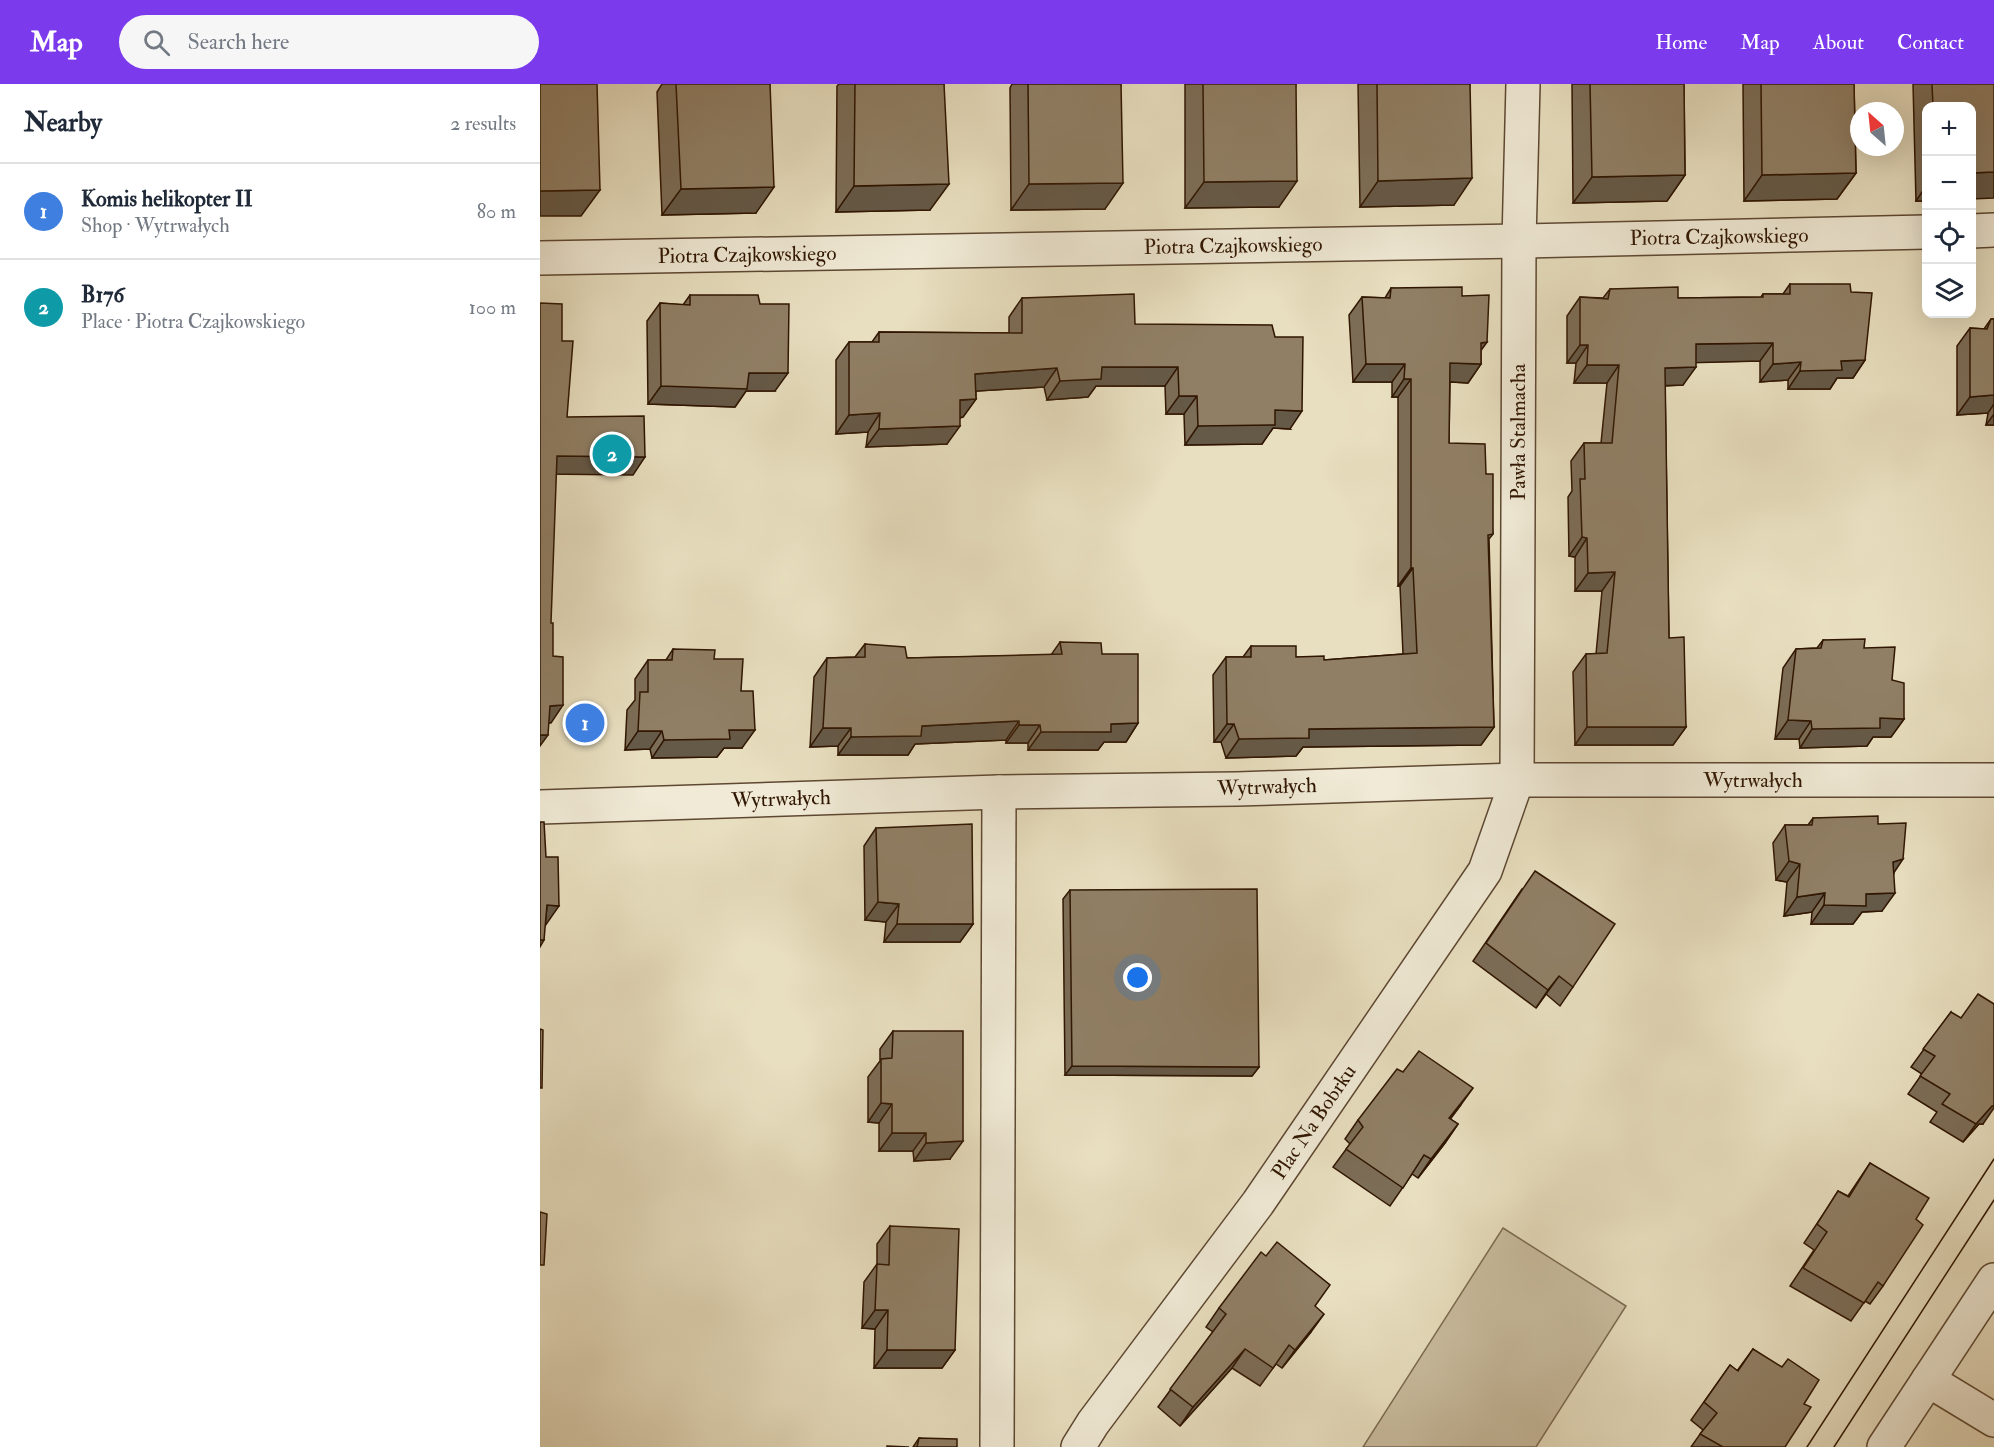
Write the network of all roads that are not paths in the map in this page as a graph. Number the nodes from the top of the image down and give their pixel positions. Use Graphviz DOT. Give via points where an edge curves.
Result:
graph roads {
  1 [pos="1523,84"];
  2 [pos="1994,230"];
  3 [pos="1976,231"];
  4 [pos="1922,232"];
  5 [pos="1519,241"];
  6 [pos="540,258"];
  7 [pos="1517,780"];
  8 [pos="1994,780"];
  9 [pos="999,792"];
  10 [pos="540,807"];
  11 [pos="1994,1280"];
  12 [pos="1928,1380"];
  13 [pos="1994,1420"];
  14 [pos="997,1447"];
  15 [pos="1078,1447"];
  16 [pos="1884,1447"];
  1 -- 5 [label="street, Pawła Stalmacha"];
  2 -- 3 [label="street"];
  4 -- 5 [label="street, Piotra Czajkowskiego"];
  5 -- 6 [label="street, Piotra Czajkowskiego"];
  5 -- 7 [label="street, Pawła Stalmacha"];
  7 -- 8 [label="street, Wytrwałych"];
  7 -- 9 [label="street, Wytrwałych"];
  7 -- 15 [label="street, Plac Na Bobrku" via="1485,872 1258,1203"];
  9 -- 10 [label="street, Wytrwałych"];
  9 -- 14 [label="street"];
  11 -- 12 [label="street"];
  12 -- 13 [label="street"];
  12 -- 16 [label="street"];
}
